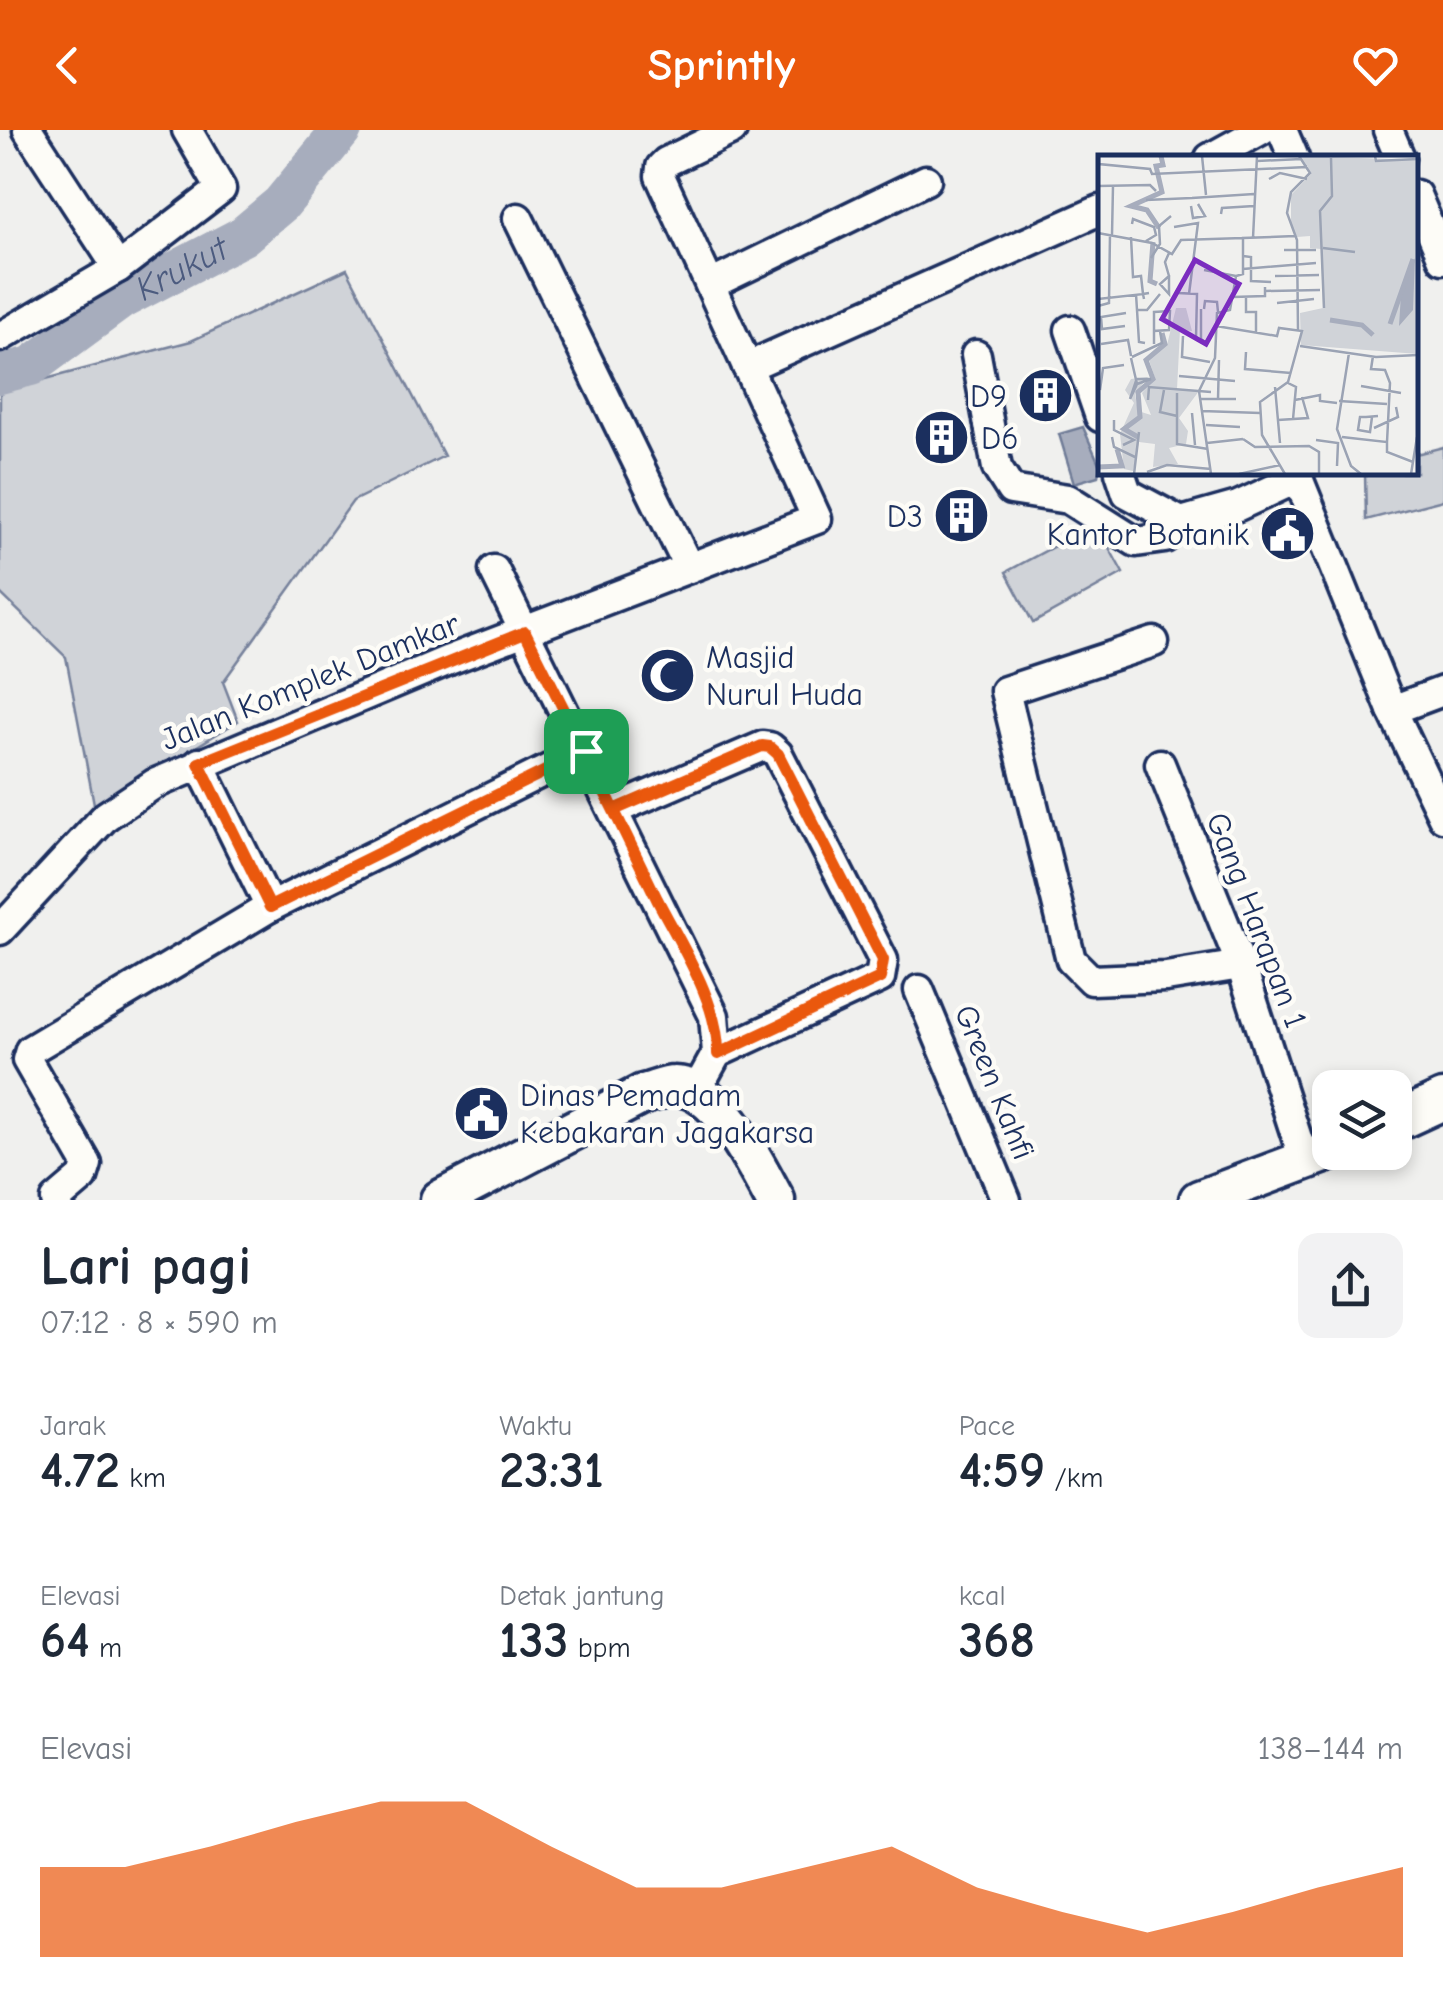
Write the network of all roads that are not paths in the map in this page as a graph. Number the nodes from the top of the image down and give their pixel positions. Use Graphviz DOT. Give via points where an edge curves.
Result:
graph roads {
  1 [pos="28,130"];
  2 [pos="187,130"];
  3 [pos="732,130"];
  4 [pos="1260,130"];
  5 [pos="1282,130"];
  6 [pos="1388,130"];
  7 [pos="1215,155"];
  8 [pos="1293,155"];
  9 [pos="1399,155"];
  10 [pos="926,180"];
  11 [pos="1418,200"];
  12 [pos="1098,211"];
  13 [pos="518,218"];
  14 [pos="1443,259"];
  15 [pos="118,268"];
  16 [pos="710,285"];
  17 [pos="1070,330"];
  18 [pos="2,332"];
  19 [pos="976,356"];
  20 [pos="747,367"];
  21 [pos="1098,411"];
  22 [pos="1121,475"];
  23 [pos="1299,475"];
  24 [pos="1181,522"];
  25 [pos="689,568"];
  26 [pos="494,570"];
  27 [pos="525,632"];
  28 [pos="1154,642"];
  29 [pos="1443,691"];
  30 [pos="1392,710"];
  31 [pos="586,751"];
  32 [pos="199,763"];
  33 [pos="1160,764"];
  34 [pos="614,810"];
  35 [pos="1443,817"];
  36 [pos="270,907"];
  37 [pos="0,930"];
  38 [pos="1241,964"];
  39 [pos="919,990"];
  40 [pos="718,1054"];
  41 [pos="696,1091"];
  42 [pos="1443,1100"];
  43 [pos="1412,1114"];
  44 [pos="1312,1143"];
  45 [pos="1312,1158"];
  46 [pos="56,1200"];
  47 [pos="440,1200"];
  48 [pos="776,1200"];
  49 [pos="1006,1200"];
  50 [pos="1199,1200"];
  1 -- 15 [label="street"];
  2 -- 15 [label="street" via="221,188"];
  3 -- 16 [label="street, Jalan Komplek Damkar" via="661,167 662,185"];
  4 -- 7 [label="street"];
  5 -- 8 [label="street"];
  6 -- 9 [label="street"];
  10 -- 16 [label="street"];
  11 -- 14 [label="street"];
  12 -- 20 [label="street"];
  13 -- 25 [label="street"];
  15 -- 18 [label="street"];
  16 -- 20 [label="street, Jalan Komplek Damkar"];
  17 -- 21 [label="street"];
  19 -- 24 [label="street" via="998,468 1011,490 1068,499 1136,542 1165,538"];
  20 -- 25 [label="street, Jalan Komplek Damkar" via="818,519"];
  22 -- 24 [label="street" via="1126,493"];
  23 -- 24 [label="street" via="1238,506"];
  23 -- 30 [label="street"];
  25 -- 27 [label="street, Jalan Komplek Damkar"];
  26 -- 27 [label="street"];
  27 -- 31 [label="street"];
  27 -- 32 [label="street, Jalan Komplek Damkar"];
  28 -- 38 [label="street" via="1006,691 1071,960 1091,980"];
  29 -- 30 [label="street"];
  30 -- 35 [label="street"];
  31 -- 34 [label="street"];
  31 -- 36 [label="street"];
  32 -- 36 [label="street"];
  32 -- 37 [label="street, Jalan Komplek Damkar" via="106,816"];
  33 -- 38 [label="street, Gang Harapan 1"];
  34 -- 40 [label="street" via="714,1016"];
  34 -- 40 [label="street" via="770,747 883,960 880,978"];
  36 -- 46 [label="street" via="30,1050 26,1060 87,1164"];
  38 -- 44 [label="street, Gang Harapan 1"];
  39 -- 49 [label="street, Green Kahfi"];
  40 -- 41 [label="street"];
  41 -- 47 [label="main road" via="674,1086 644,1094"];
  41 -- 48 [label="main road" via="748,1150"];
  42 -- 43 [label="main road"];
  45 -- 50 [label="main road"];
}
